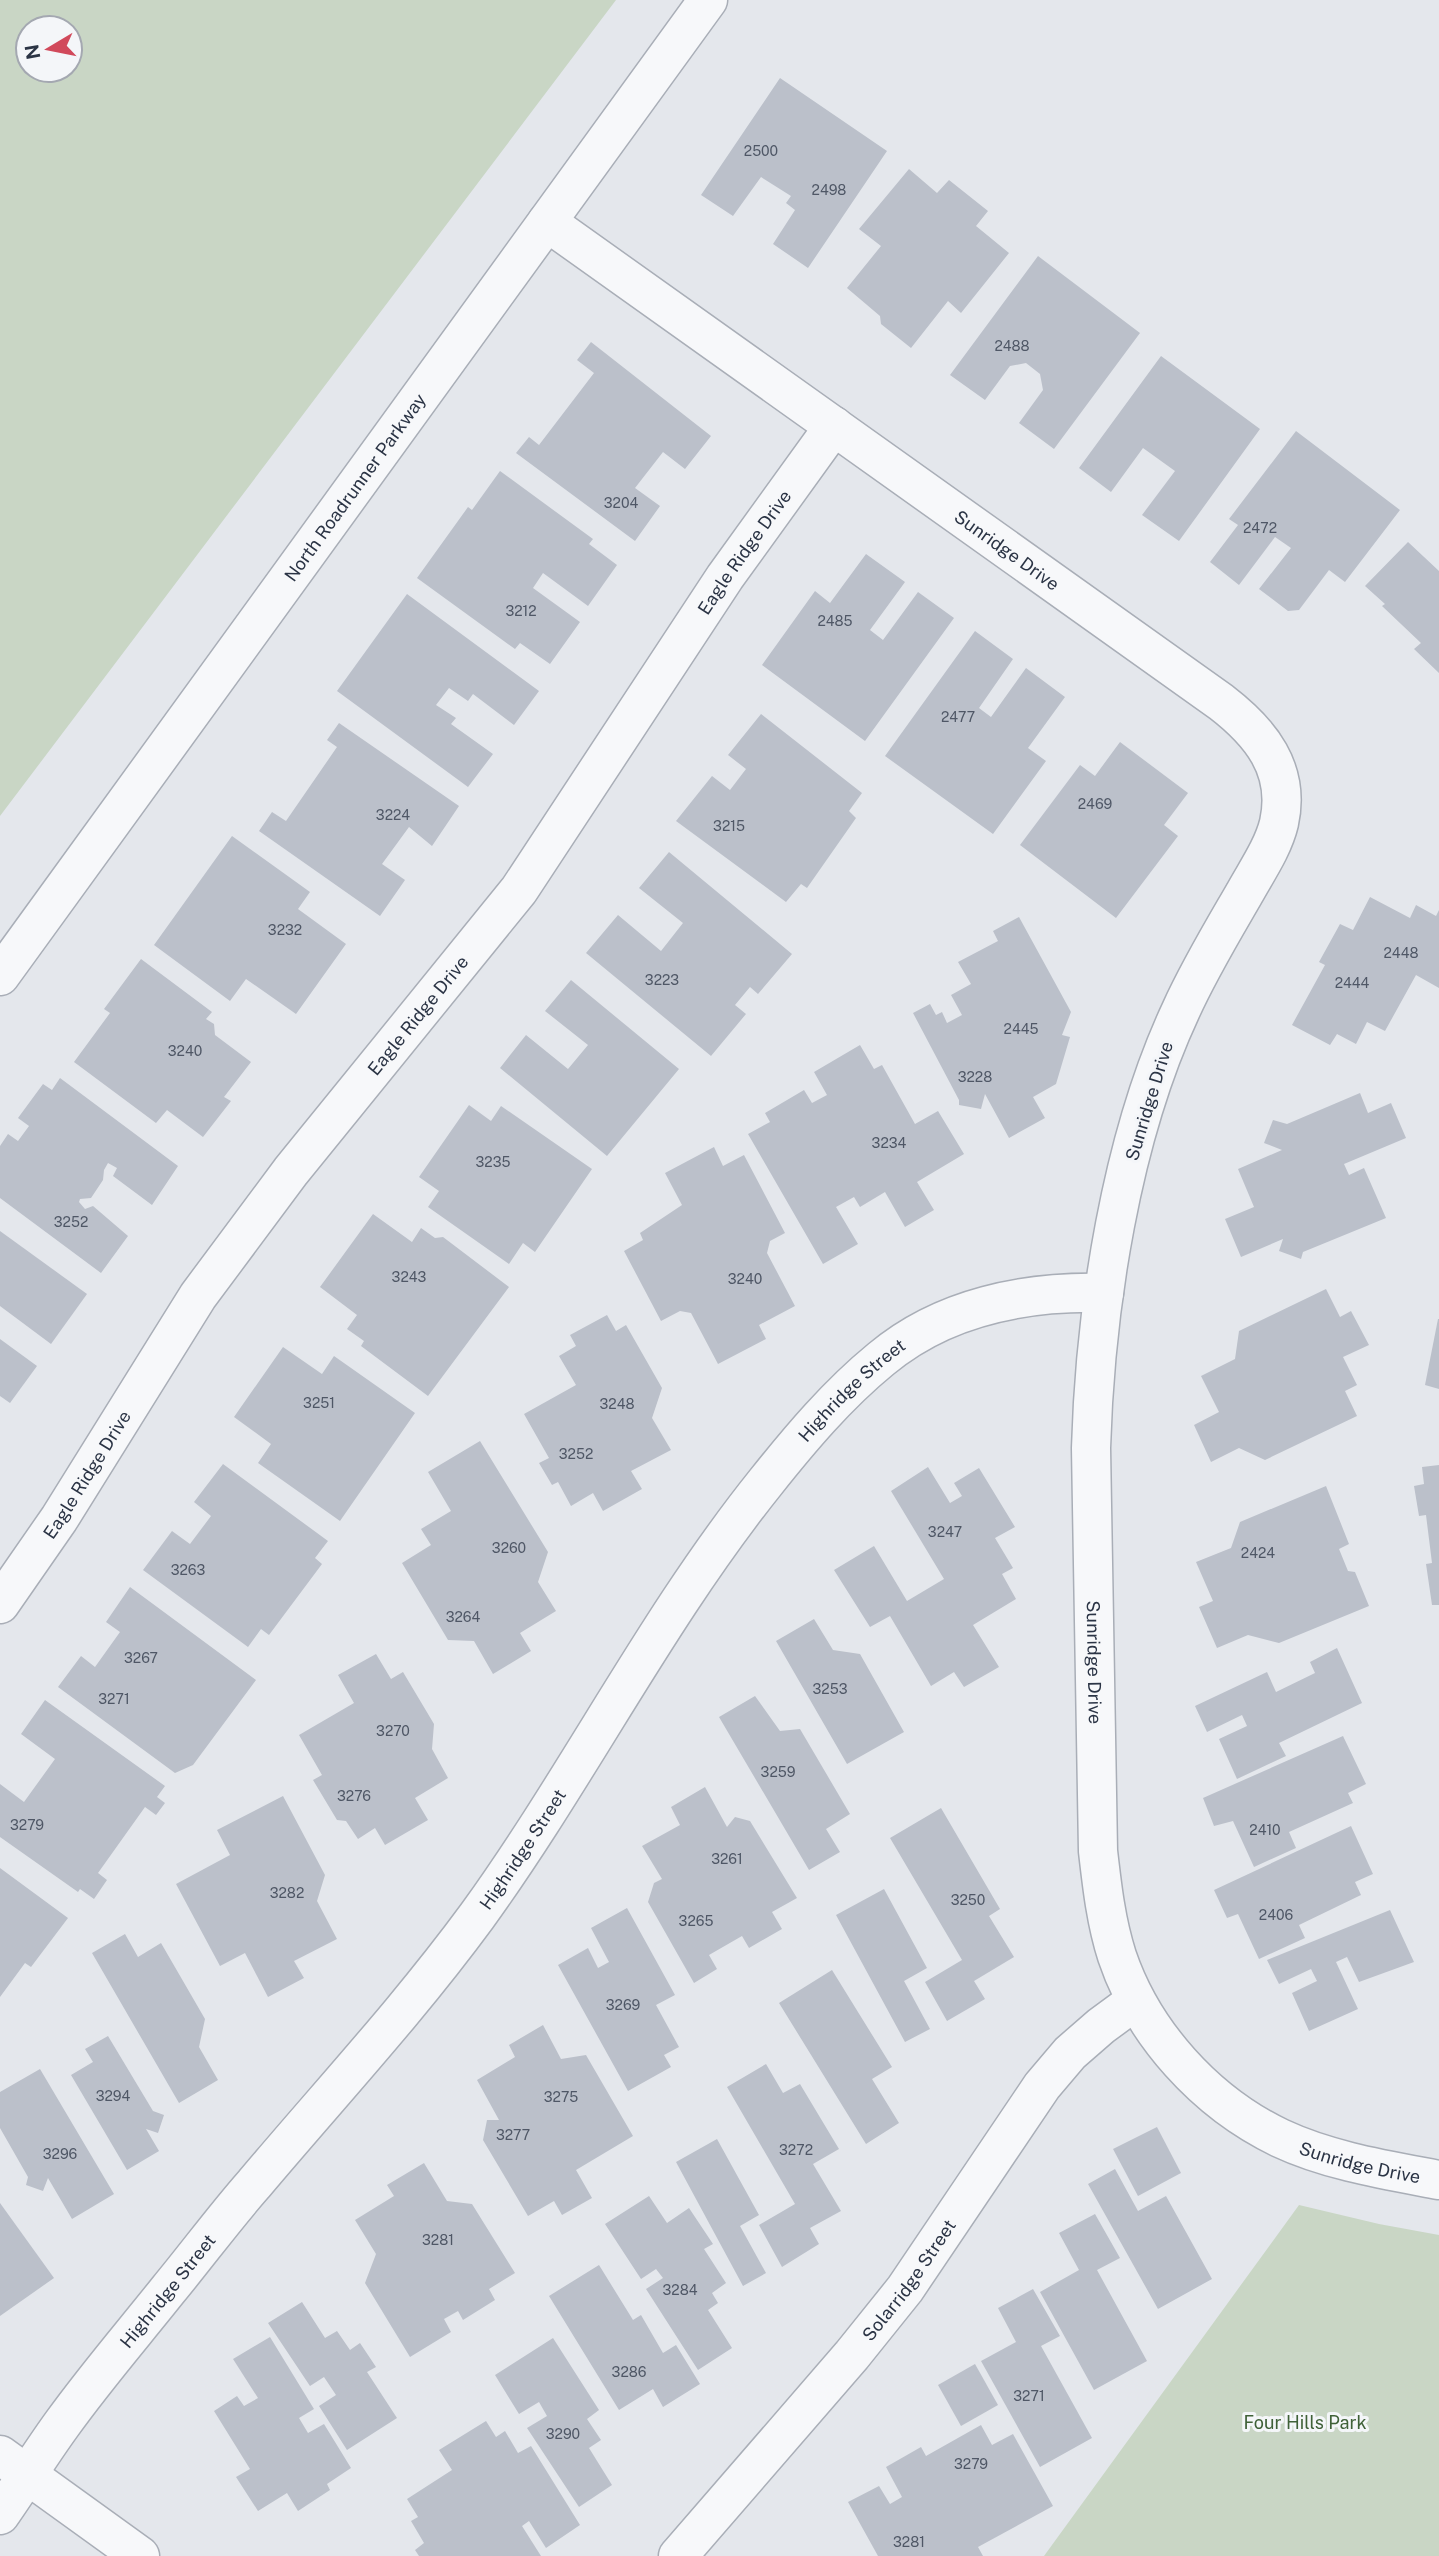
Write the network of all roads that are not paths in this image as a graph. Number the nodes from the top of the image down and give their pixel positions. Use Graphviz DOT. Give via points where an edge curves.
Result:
graph roads {
  1 [pos="708,0"];
  2 [pos="547,222"];
  3 [pos="834,426"];
  4 [pos="0,976"];
  5 [pos="1104,1293"];
  6 [pos="0,1604"];
  7 [pos="1135,2001"];
  8 [pos="1439,2180"];
  9 [pos="14,2465"];
  10 [pos="0,2515"];
  11 [pos="140,2556"];
  12 [pos="678,2556"];
  1 -- 2 [label="street, North Roadrunner Parkway"];
  2 -- 3 [label="street, Sunridge Drive"];
  2 -- 4 [label="street, North Roadrunner Parkway"];
  3 -- 5 [label="street, Sunridge Drive" via="1239,716 1257,733 1278,774 1279,823 1271,845 1205,962 1160,1059 1124,1185"];
  3 -- 6 [label="street, Eagle Ridge Drive" via="725,577 519,890 291,1171 198,1296 59,1519"];
  5 -- 7 [label="street, Sunridge Drive" via="1091,1448 1097,1828 1105,1905"];
  5 -- 9 [label="street, Highridge Street" via="1002,1300 941,1321 885,1355 811,1428 748,1503 692,1581 520,1853 441,1965 212,2234 63,2422"];
  7 -- 8 [label="street, Sunridge Drive" via="1165,2045 1201,2083 1280,2138 1363,2165"];
  7 -- 12 [label="street, Solarridge Street" via="1070,2053 1042,2085 905,2289"];
  9 -- 10 [label="street, Highridge Street"];
  9 -- 11 [label="street"];
}
